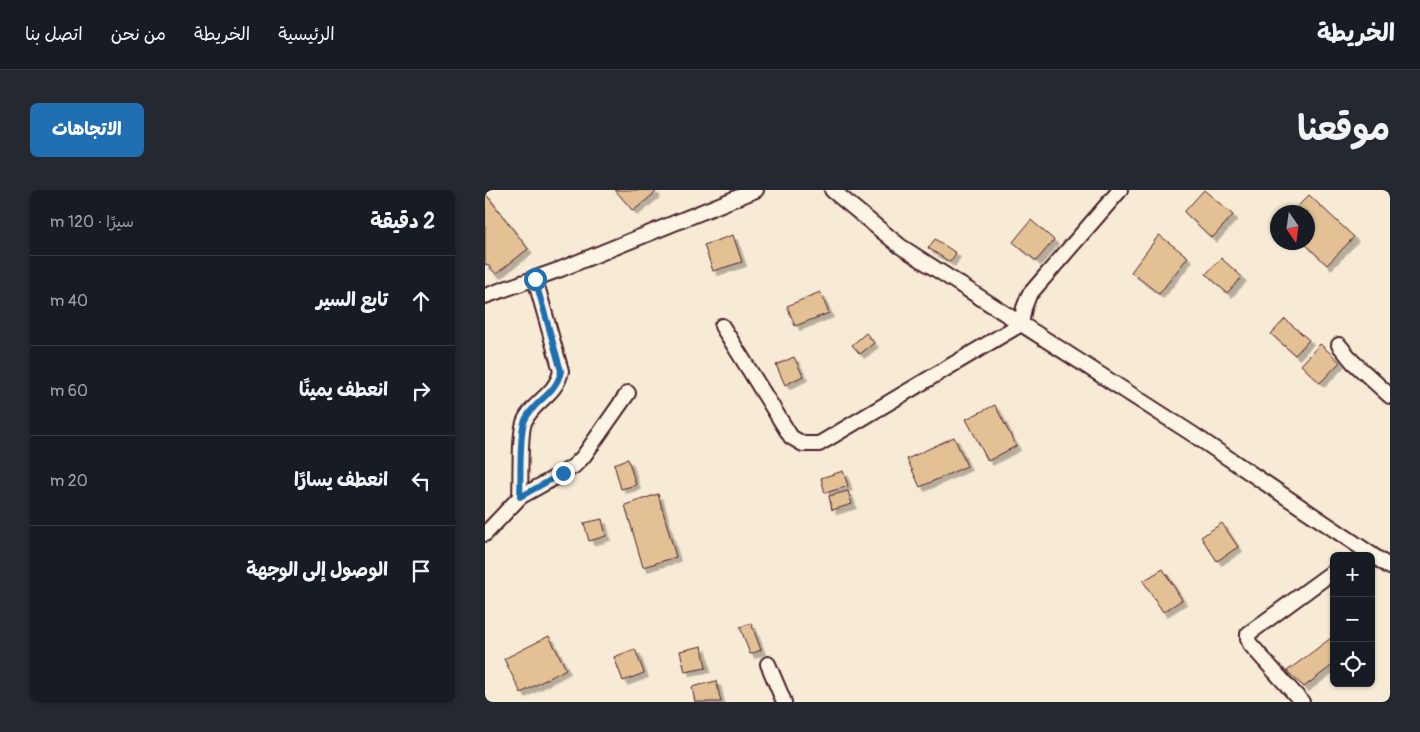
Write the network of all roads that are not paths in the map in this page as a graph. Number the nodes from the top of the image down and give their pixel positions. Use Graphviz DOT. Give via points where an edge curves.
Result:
graph roads {
  1 [pos="757,190"];
  2 [pos="832,190"];
  3 [pos="1120,190"];
  4 [pos="535,279"];
  5 [pos="485,296"];
  6 [pos="1021,324"];
  7 [pos="722,326"];
  8 [pos="1339,345"];
  9 [pos="628,393"];
  10 [pos="1390,396"];
  11 [pos="520,497"];
  12 [pos="485,534"];
  13 [pos="1358,552"];
  14 [pos="1375,560"];
  15 [pos="1390,567"];
  16 [pos="1330,574"];
  17 [pos="768,664"];
  18 [pos="784,702"];
  19 [pos="1302,702"];
  1 -- 4 [label="street"];
  2 -- 6 [label="street" via="900,246"];
  3 -- 6 [label="street" via="1029,295"];
  4 -- 5 [label="street"];
  4 -- 11 [label="street" via="561,371 559,382 532,408 524,421"];
  6 -- 7 [label="street" via="819,444 803,444 791,437"];
  6 -- 13 [label="street" via="1191,433"];
  8 -- 10 [label="street"];
  9 -- 11 [label="street" via="574,466"];
  11 -- 12 [label="street"];
  14 -- 15 [label="street"];
  16 -- 19 [label="street" via="1249,634 1251,644"];
  17 -- 18 [label="street"];
}
